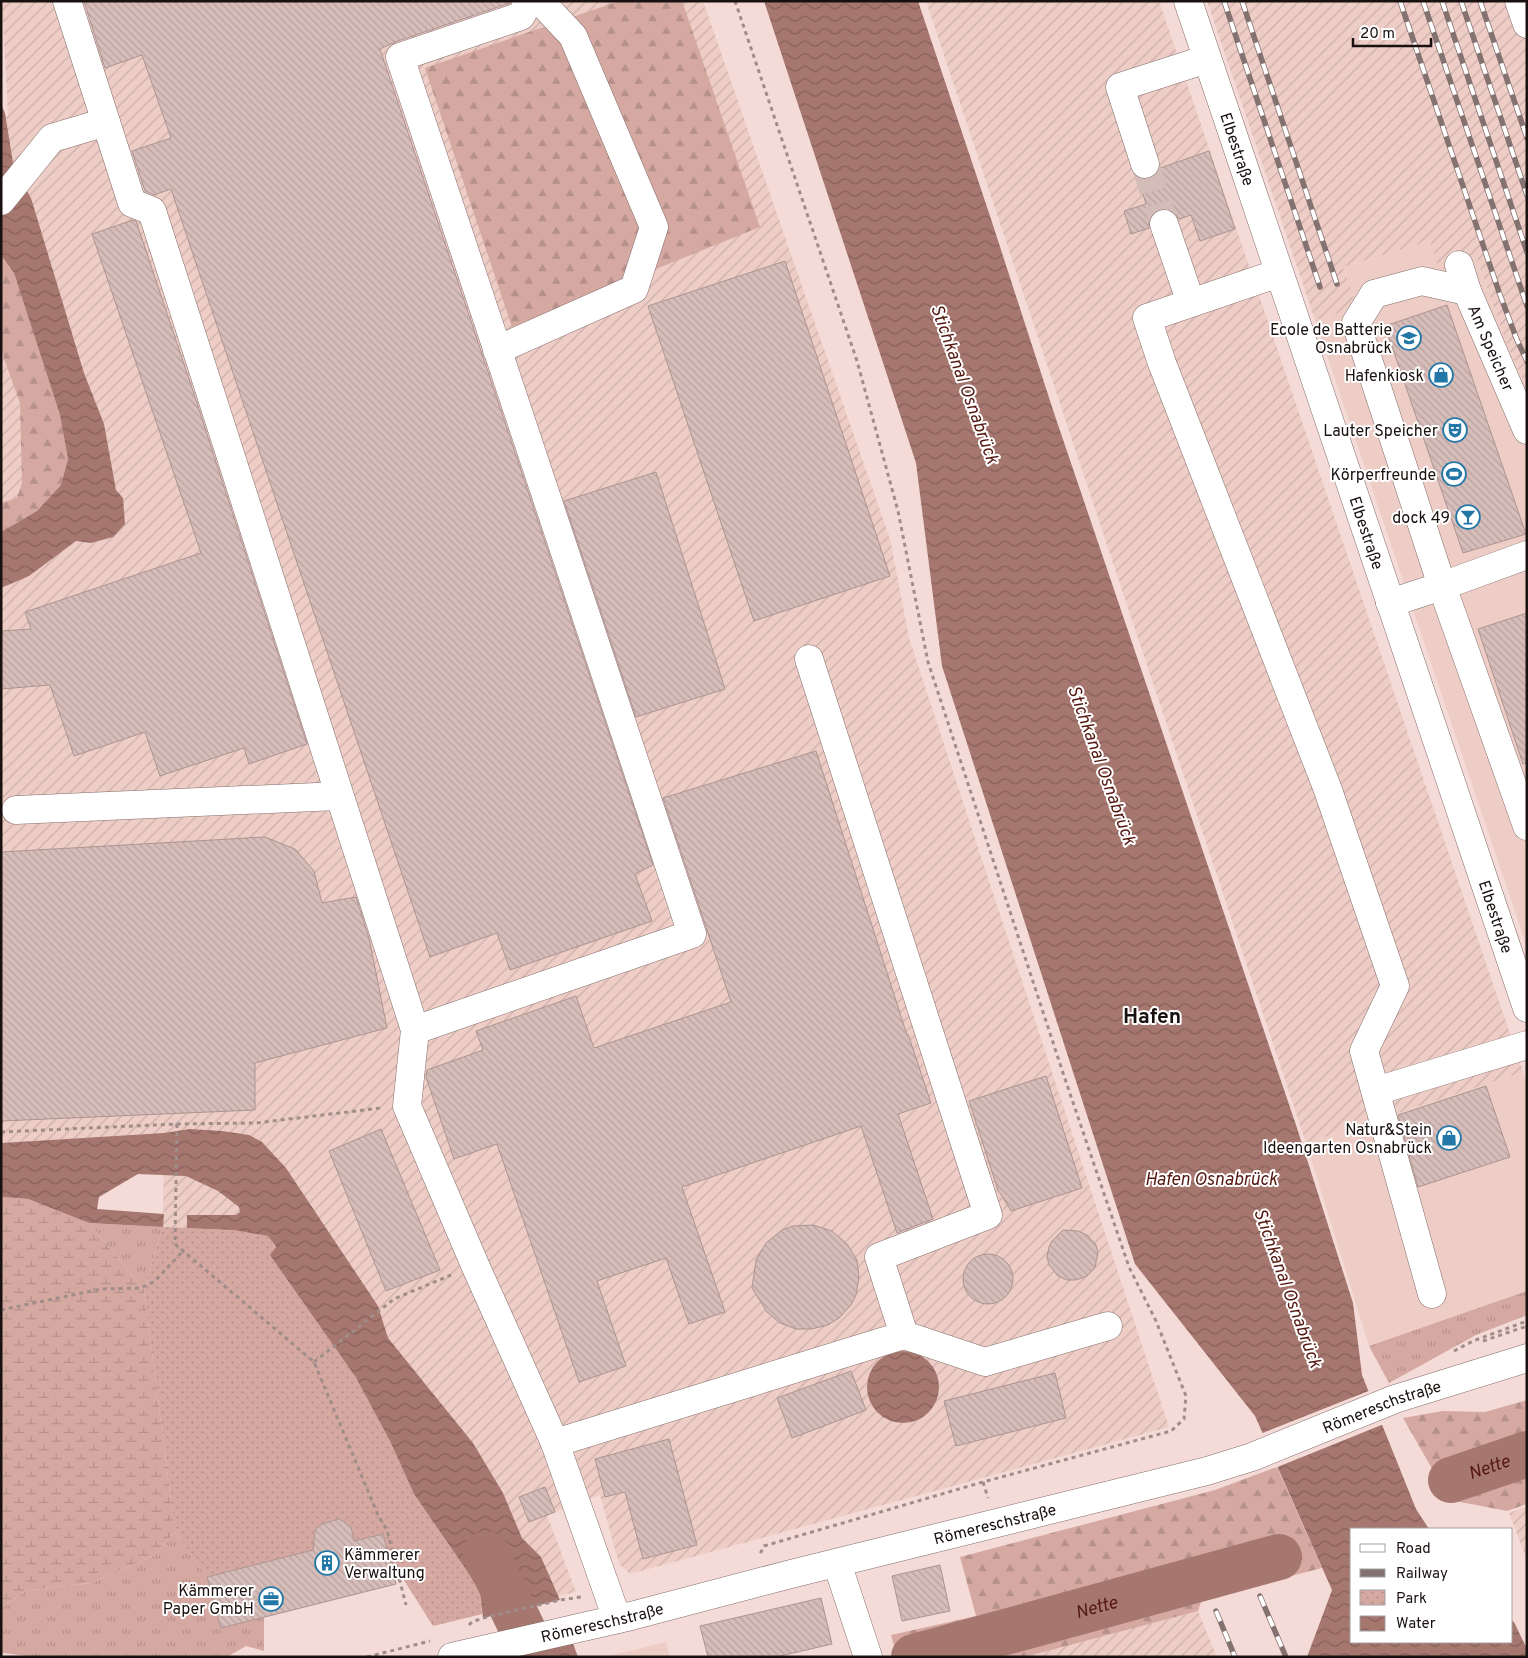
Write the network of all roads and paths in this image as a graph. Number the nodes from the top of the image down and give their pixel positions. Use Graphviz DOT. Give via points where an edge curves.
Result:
graph roads {
  1 [pos="67,1"];
  2 [pos="530,1"];
  3 [pos="540,1"];
  4 [pos="735,1"];
  5 [pos="1188,1"];
  6 [pos="1519,1"];
  7 [pos="1527,24"];
  8 [pos="1207,59"];
  9 [pos="106,122"];
  10 [pos="1145,164"];
  11 [pos="1,201"];
  12 [pos="1164,224"];
  13 [pos="1459,265"];
  14 [pos="1279,273"];
  15 [pos="1467,291"];
  16 [pos="1191,303"];
  17 [pos="497,350"];
  18 [pos="1527,430"];
  19 [pos="1527,555"];
  20 [pos="1442,586"];
  21 [pos="1390,603"];
  22 [pos="809,659"];
  23 [pos="340,796"];
  24 [pos="16,810"];
  25 [pos="1527,826"];
  26 [pos="1527,1008"];
  27 [pos="415,1030"];
  28 [pos="1527,1045"];
  29 [pos="1376,1091"];
  30 [pos="406,1106"];
  31 [pos="177,1124"];
  32 [pos="1,1132"];
  33 [pos="183,1251"];
  34 [pos="475,1265"];
  35 [pos="1432,1294"];
  36 [pos="1,1310"];
  37 [pos="1108,1326"];
  38 [pos="904,1335"];
  39 [pos="1527,1358"];
  40 [pos="314,1362"];
  41 [pos="555,1443"];
  42 [pos="983,1482"];
  43 [pos="990,1505"];
  44 [pos="756,1562"];
  45 [pos="837,1563"];
  46 [pos="560,1600"];
  47 [pos="406,1606"];
  48 [pos="617,1619"];
  49 [pos="468,1627"];
  50 [pos="442,1649"];
  51 [pos="367,1657"];
  52 [pos="868,1657"];
  1 -- 9 [label="street"];
  2 -- 17 [label="street" via="521,16 400,57"];
  3 -- 17 [label="street" via="573,36 654,226 634,289"];
  4 -- 42 [label="path" via="858,361 898,511 928,662 1129,1267 1156,1321 1186,1396 1184,1419 1171,1431"];
  5 -- 8 [label="street, Elbestraße"];
  6 -- 7 [label="street"];
  8 -- 10 [label="street" via="1120,87"];
  8 -- 14 [label="street, Elbestraße"];
  9 -- 11 [label="street" via="52,138"];
  9 -- 23 [label="street" via="132,203 152,211"];
  12 -- 16 [label="street"];
  13 -- 15 [label="street, Am Speicher"];
  14 -- 16 [label="street"];
  14 -- 21 [label="street, Elbestraße"];
  15 -- 18 [label="street, Am Speicher"];
  15 -- 20 [label="street" via="1422,281 1374,294 1356,323"];
  16 -- 29 [label="street" via="1147,318 1328,790 1395,986 1364,1051"];
  17 -- 27 [label="street" via="692,934"];
  19 -- 20 [label="street"];
  20 -- 21 [label="street"];
  20 -- 25 [label="street"];
  21 -- 26 [label="street, Elbestraße"];
  22 -- 38 [label="street" via="988,1215 879,1257"];
  23 -- 24 [label="street"];
  23 -- 27 [label="street"];
  27 -- 30 [label="street"];
  28 -- 29 [label="street"];
  29 -- 35 [label="street"];
  30 -- 31 [label="path" via="256,1123"];
  30 -- 34 [label="street"];
  31 -- 32 [label="path"];
  31 -- 33 [label="path" via="175,1244"];
  33 -- 36 [label="path" via="154,1282 140,1288 101,1289"];
  33 -- 40 [label="path"];
  34 -- 40 [label="path" via="394,1299"];
  34 -- 41 [label="street"];
  37 -- 38 [label="street" via="985,1362"];
  38 -- 41 [label="street"];
  39 -- 45 [label="street, Römereschstraße" via="1395,1399 1206,1471"];
  40 -- 47 [label="path" via="387,1530"];
  41 -- 48 [label="street"];
  42 -- 43 [label="path"];
  42 -- 44 [label="path" via="764,1546"];
  45 -- 48 [label="street, Römereschstraße"];
  45 -- 52 [label="street"];
  46 -- 49 [label="path" via="483,1618"];
  48 -- 50 [label="street, Römereschstraße" via="495,1647"];
  50 -- 51 [label="path"];
}
